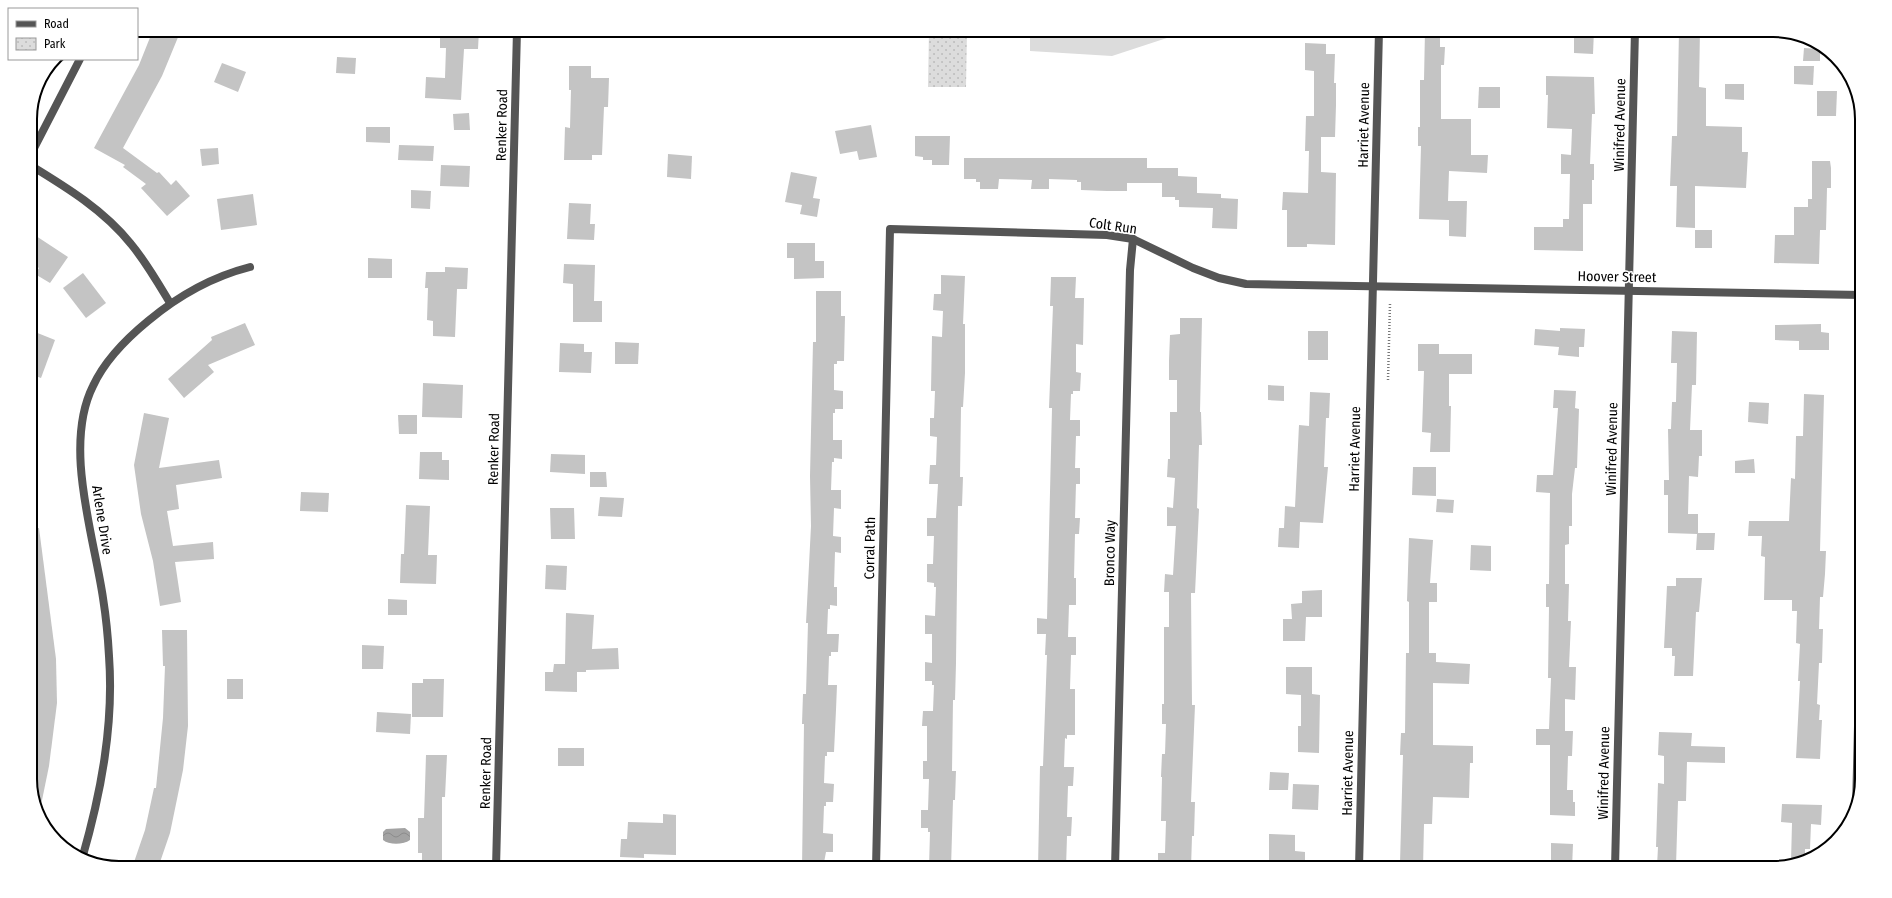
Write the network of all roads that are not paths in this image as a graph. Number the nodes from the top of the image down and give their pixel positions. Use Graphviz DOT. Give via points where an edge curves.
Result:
graph roads {
  1 [pos="517,37"];
  2 [pos="1379,37"];
  3 [pos="1635,37"];
  4 [pos="79,60"];
  5 [pos="37,142"];
  6 [pos="37,169"];
  7 [pos="890,228"];
  8 [pos="1133,239"];
  9 [pos="250,267"];
  10 [pos="1372,286"];
  11 [pos="1629,290"];
  12 [pos="1855,295"];
  13 [pos="170,303"];
  14 [pos="83,853"];
  15 [pos="496,861"];
  16 [pos="876,861"];
  17 [pos="1115,861"];
  18 [pos="1359,861"];
  19 [pos="1615,861"];
  1 -- 15 [label="street, Renker Road"];
  2 -- 10 [label="street, Harriet Avenue"];
  3 -- 11 [label="street, Winifred Avenue"];
  4 -- 5 [label="street"];
  6 -- 13 [label="street" via="98,211 131,243"];
  7 -- 8 [label="street, Colt Run" via="1107,235"];
  7 -- 16 [label="street, Corral Path"];
  8 -- 10 [label="street, Colt Run" via="1193,268 1219,278 1246,284"];
  8 -- 17 [label="street, Bronco Way" via="1130,270"];
  9 -- 13 [label="street, Arlene Drive" via="229,272"];
  10 -- 11 [label="street, Hoover Street"];
  10 -- 18 [label="street, Harriet Avenue"];
  11 -- 12 [label="street, Hoover Street"];
  11 -- 19 [label="street, Winifred Avenue"];
  13 -- 14 [label="street, Arlene Drive" via="129,336 106,364 92,387 84,415 82,472 103,598 110,697 108,744"];
}
